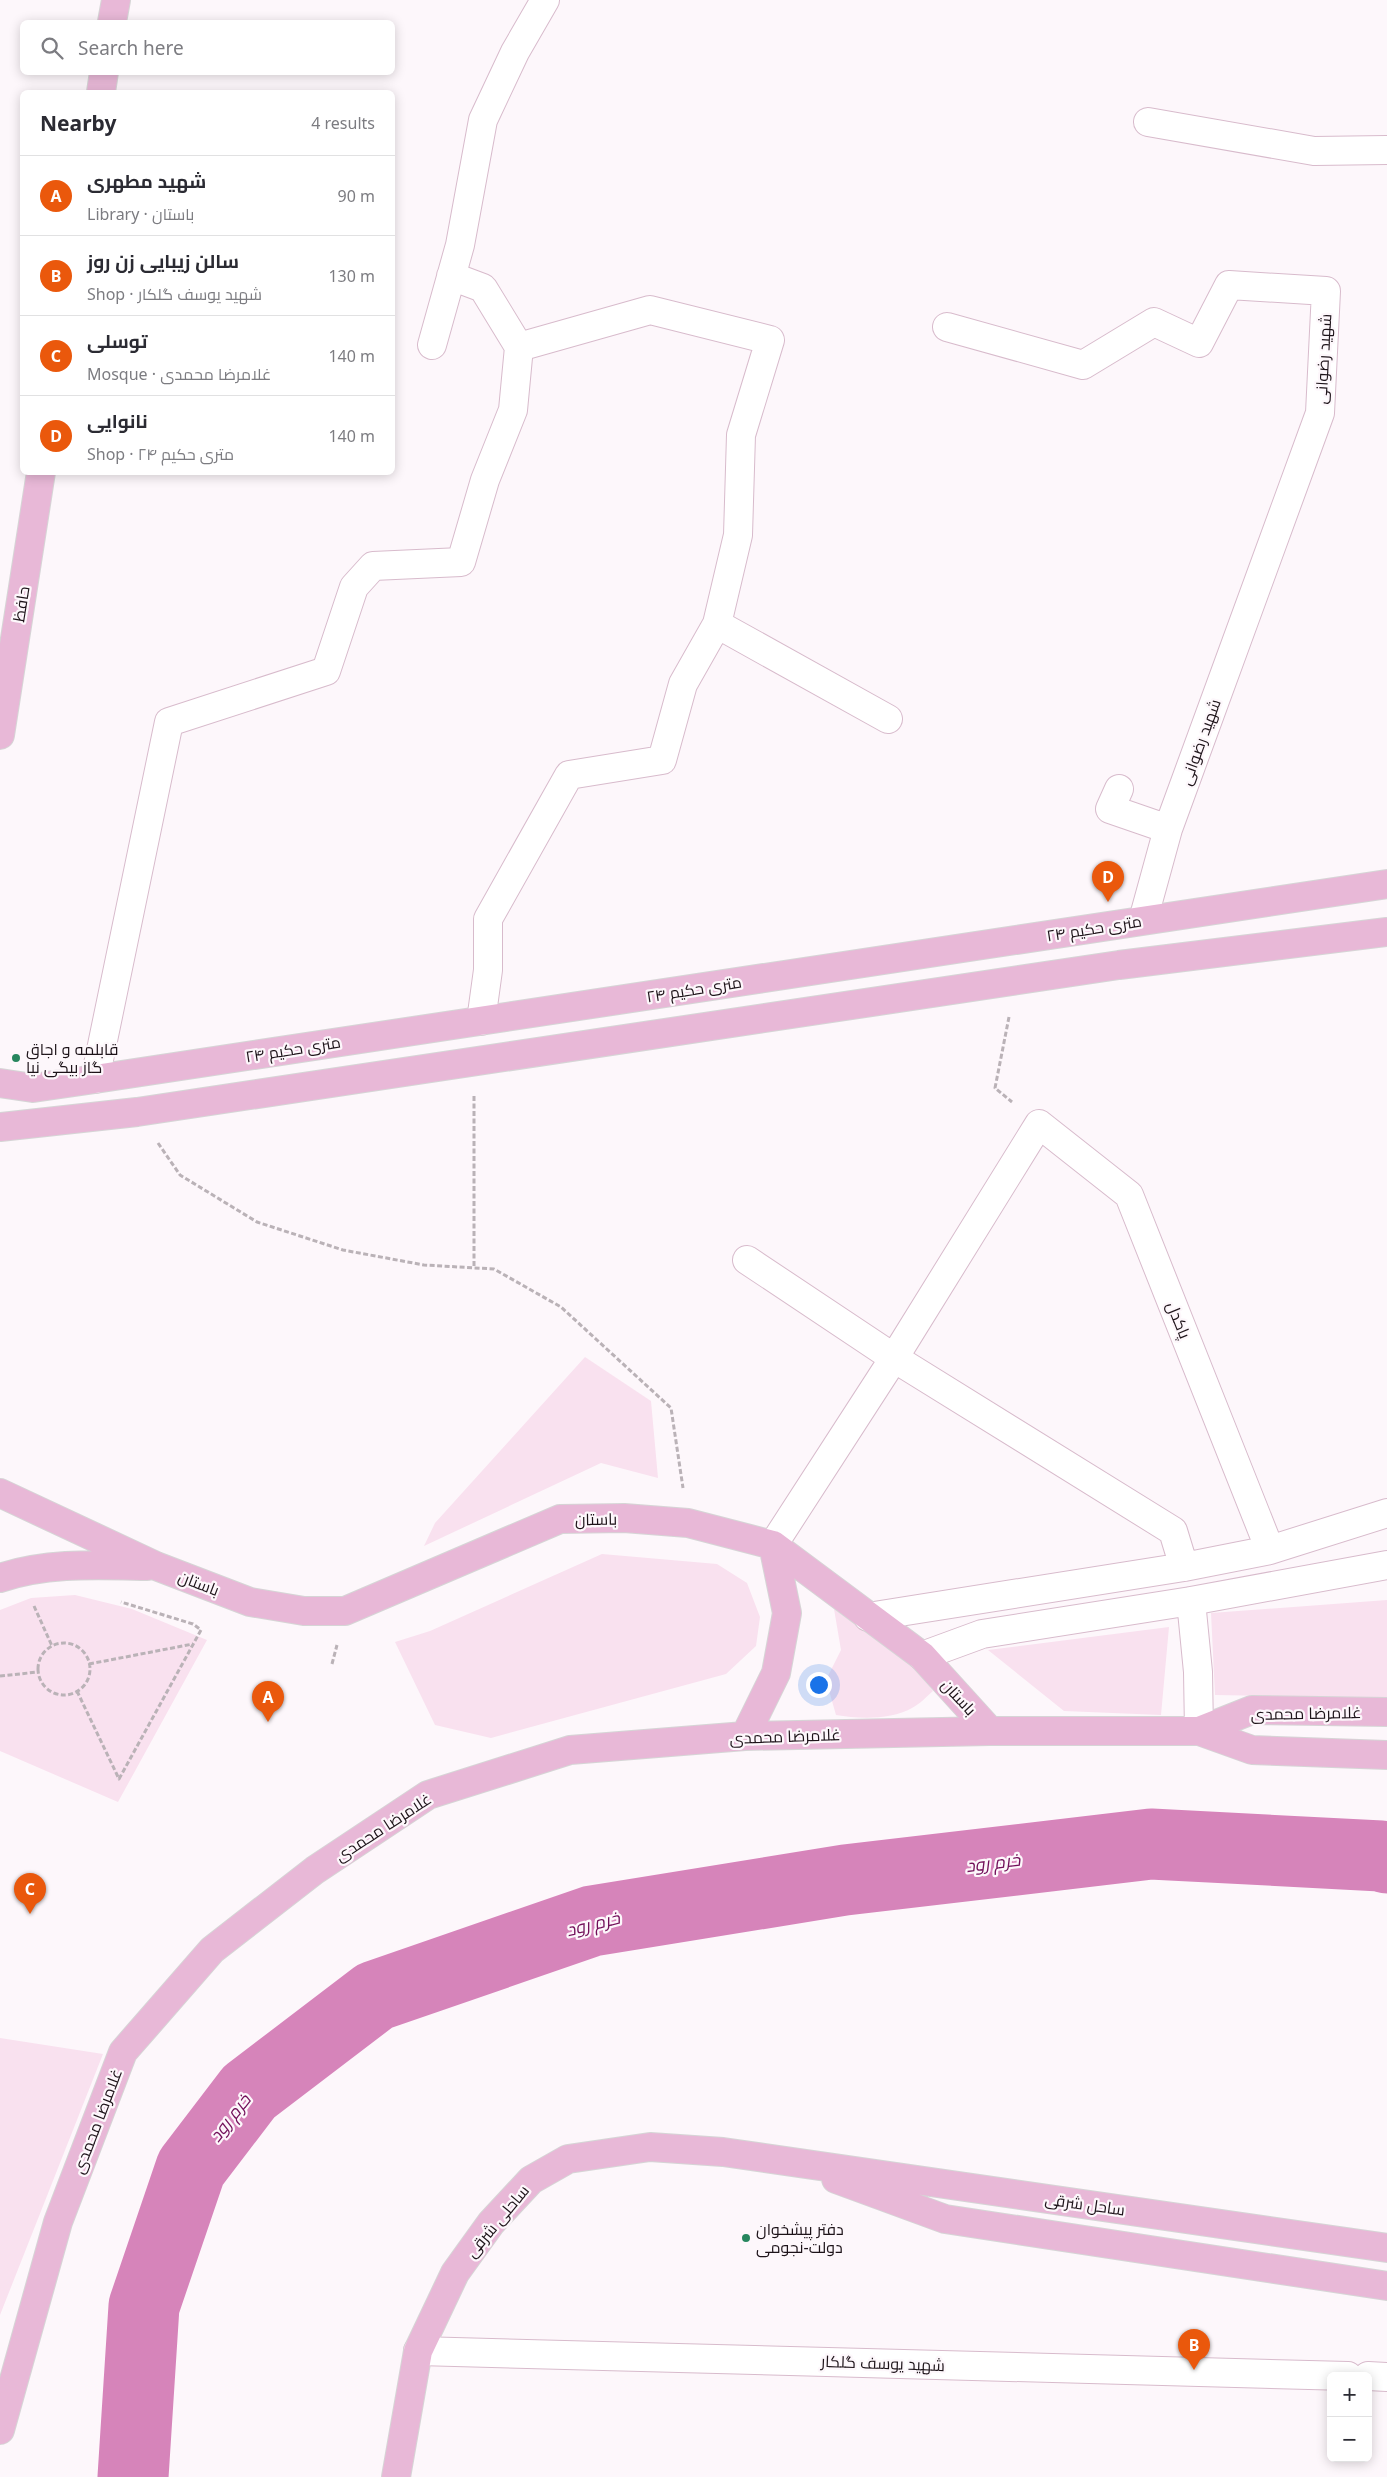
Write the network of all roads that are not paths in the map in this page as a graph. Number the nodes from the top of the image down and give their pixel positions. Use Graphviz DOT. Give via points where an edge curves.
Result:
graph roads {
  1 [pos="116,0"];
  2 [pos="545,0"];
  3 [pos="112,20"];
  4 [pos="104,75"];
  5 [pos="101,90"];
  6 [pos="1148,122"];
  7 [pos="1387,150"];
  8 [pos="451,276"];
  9 [pos="947,328"];
  10 [pos="432,345"];
  11 [pos="519,347"];
  12 [pos="41,475"];
  13 [pos="717,624"];
  14 [pos="888,719"];
  15 [pos="0,735"];
  16 [pos="1119,789"];
  17 [pos="1168,829"];
  18 [pos="1387,884"];
  19 [pos="1142,920"];
  20 [pos="1387,932"];
  21 [pos="481,1021"];
  22 [pos="94,1079"];
  23 [pos="0,1084"];
  24 [pos="0,1127"];
  25 [pos="747,1260"];
  26 [pos="894,1358"];
  27 [pos="0,1493"];
  28 [pos="1387,1513"];
  29 [pos="773,1545"];
  30 [pos="1270,1550"];
  31 [pos="1387,1565"];
  32 [pos="156,1566"];
  33 [pos="1184,1567"];
  34 [pos="0,1578"];
  35 [pos="1191,1601"];
  36 [pos="868,1617"];
  37 [pos="922,1656"];
  38 [pos="1387,1712"];
  39 [pos="990,1730"];
  40 [pos="1199,1731"];
  41 [pos="744,1736"];
  42 [pos="1387,1755"];
  43 [pos="783,2159"];
  44 [pos="1387,2248"];
  45 [pos="1387,2286"];
  46 [pos="418,2351"];
  47 [pos="1327,2375"];
  48 [pos="1372,2376"];
  49 [pos="1387,2377"];
  50 [pos="0,2430"];
  51 [pos="396,2477"];
  1 -- 3 [label="main road"];
  2 -- 8 [label="street" via="515,52 483,120 460,245"];
  4 -- 5 [label="main road"];
  6 -- 7 [label="street" via="1314,151"];
  8 -- 10 [label="street"];
  8 -- 11 [label="street" via="483,288"];
  9 -- 17 [label="street, شهید رضوانی" via="1083,365 1154,322 1199,343 1229,285 1326,291 1320,413"];
  11 -- 13 [label="street" via="650,310 770,340 741,436 738,536"];
  11 -- 22 [label="street" via="512,410 485,480 461,562 373,566 354,587 326,671 169,722"];
  12 -- 15 [label="main road, حافظ"];
  13 -- 14 [label="street"];
  13 -- 21 [label="street" via="684,684 662,760 569,775 488,919 488,970"];
  16 -- 17 [label="street" via="1110,809"];
  17 -- 19 [label="street, شهید رضوانی"];
  18 -- 19 [label="main road, ۲۴ متری حکیم"];
  19 -- 21 [label="main road, ۲۴ متری حکیم"];
  20 -- 24 [label="main road" via="1119,965 137,1112"];
  21 -- 22 [label="main road, ۲۴ متری حکیم"];
  22 -- 23 [label="main road, ۲۴ متری حکیم" via="34,1088"];
  25 -- 26 [label="street"];
  26 -- 29 [label="street"];
  26 -- 30 [label="street, پاکدل" via="1039,1124 1129,1195"];
  26 -- 33 [label="street" via="1173,1531"];
  27 -- 32 [label="main road, باستان"];
  28 -- 30 [label="street"];
  29 -- 32 [label="main road, باستان" via="688,1523 624,1518 560,1519 345,1611 304,1611 250,1602"];
  29 -- 36 [label="main road, باستان"];
  29 -- 41 [label="main road" via="787,1613 776,1673"];
  30 -- 33 [label="street"];
  31 -- 35 [label="street"];
  32 -- 34 [label="main road, باستان" via="80,1565 25,1570"];
  33 -- 36 [label="street"];
  35 -- 37 [label="street" via="982,1634"];
  35 -- 40 [label="street" via="1198,1672"];
  36 -- 37 [label="main road, باستان"];
  37 -- 39 [label="main road, باستان"];
  38 -- 40 [label="main road, غلامرضا محمدی" via="1252,1710"];
  39 -- 40 [label="main road, غلامرضا محمدی"];
  39 -- 41 [label="main road, غلامرضا محمدی"];
  40 -- 42 [label="main road, غلامرضا محمدی" via="1252,1750"];
  41 -- 50 [label="main road, غلامرضا محمدی" via="570,1750 428,1796 316,1870 212,1950 123,2052 58,2222"];
  43 -- 44 [label="main road, ساحل شرقی"];
  43 -- 45 [label="main road" via="945,2219"];
  43 -- 46 [label="main road, ساحلی شرقی" via="650,2147 568,2159 531,2180 491,2223 455,2273"];
  46 -- 47 [label="street, شهید یوسف گلکار"];
  46 -- 51 [label="main road, ساحلی شرقی"];
  48 -- 49 [label="street"];
}
